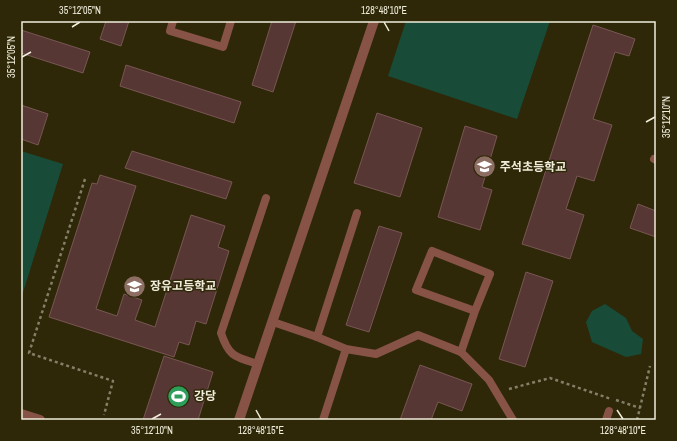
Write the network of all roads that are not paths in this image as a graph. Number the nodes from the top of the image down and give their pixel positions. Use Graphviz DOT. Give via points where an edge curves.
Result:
graph roads {
  1 [pos="173,21"];
  2 [pos="231,21"];
  3 [pos="374,21"];
  4 [pos="266,198"];
  5 [pos="357,213"];
  6 [pos="475,311"];
  7 [pos="273,322"];
  8 [pos="317,337"];
  9 [pos="346,349"];
  10 [pos="462,352"];
  11 [pos="258,364"];
  12 [pos="609,411"];
  13 [pos="22,416"];
  14 [pos="40,420"];
  15 [pos="239,420"];
  16 [pos="323,420"];
  17 [pos="513,420"];
  18 [pos="606,420"];
  1 -- 2 [label="lane" via="170,31 224,47"];
  3 -- 7 [label="street"];
  4 -- 11 [label="lane" via="221,333 226,348 237,357"];
  5 -- 8 [label="lane"];
  6 -- 6 [label="lane" via="490,274 432,251 416,290"];
  6 -- 10 [label="lane"];
  7 -- 8 [label="lane"];
  7 -- 11 [label="street"];
  8 -- 9 [label="lane"];
  9 -- 10 [label="lane" via="376,354 418,335"];
  9 -- 16 [label="lane"];
  10 -- 17 [label="lane" via="489,380"];
  11 -- 15 [label="street"];
  12 -- 18 [label="lane"];
  13 -- 14 [label="street"];
}
